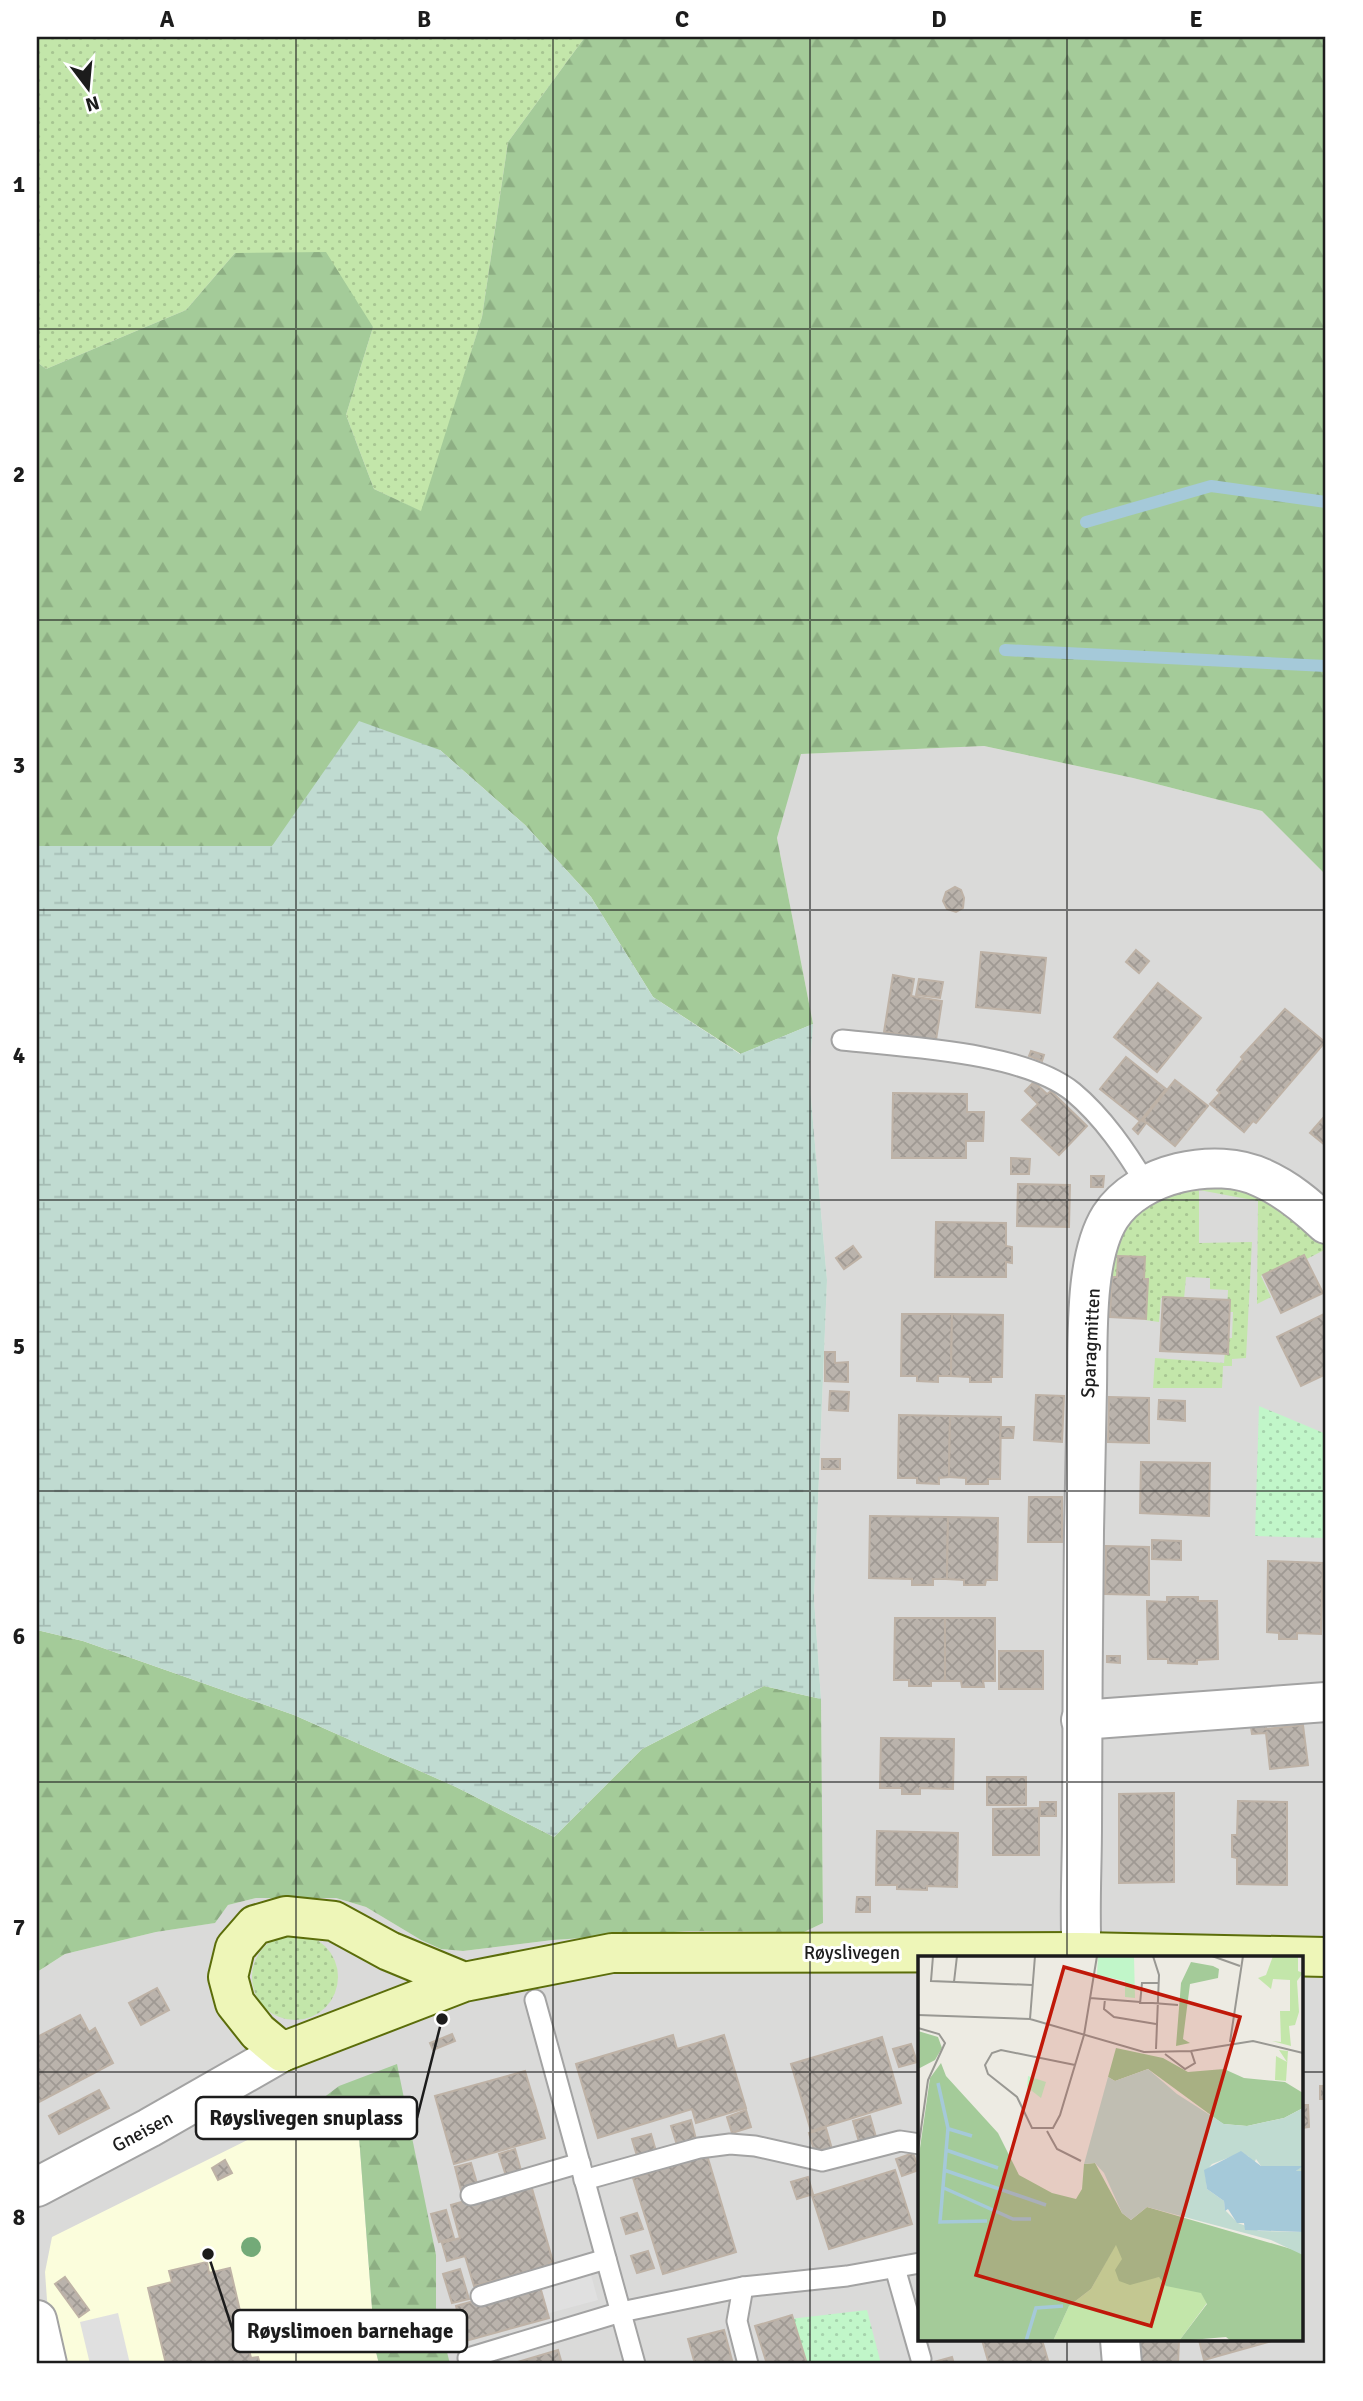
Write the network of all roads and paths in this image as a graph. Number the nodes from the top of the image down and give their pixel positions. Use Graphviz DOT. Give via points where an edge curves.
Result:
graph roads {
  1 [pos="842,1040"];
  2 [pos="1146,1184"];
  3 [pos="1326,1224"];
  4 [pos="1326,1702"];
  5 [pos="1082,1720"];
  6 [pos="1081,1955"];
  7 [pos="1204,1956"];
  8 [pos="1304,1957"];
  9 [pos="1326,1957"];
  10 [pos="464,1982"];
  11 [pos="535,2000"];
  12 [pos="282,2052"];
  13 [pos="918,2144"];
  14 [pos="582,2171"];
  15 [pos="37,2187"];
  16 [pos="471,2195"];
  17 [pos="606,2259"];
  18 [pos="918,2263"];
  19 [pos="895,2268"];
  20 [pos="743,2287"];
  21 [pos="481,2296"];
  22 [pos="621,2312"];
  23 [pos="37,2320"];
  24 [pos="1120,2342"];
  25 [pos="468,2357"];
  26 [pos="921,2359"];
  27 [pos="47,2364"];
  28 [pos="635,2364"];
  29 [pos="748,2364"];
  30 [pos="1122,2364"];
  1 -- 2 [label="lane" via="974,1055 1042,1073 1073,1092 1105,1125"];
  2 -- 3 [label="street, Sparagmitten" via="1206,1169 1232,1170 1260,1177 1301,1200"];
  2 -- 5 [label="street, Sparagmitten" via="1126,1196 1109,1218 1097,1247 1092,1284 1087,1327"];
  4 -- 5 [label="street"];
  5 -- 6 [label="street, Sparagmitten"];
  6 -- 7 [label="street, Røyslivegen"];
  6 -- 10 [label="street, Røyslivegen" via="612,1953"];
  8 -- 9 [label="street, Røyslivegen"];
  10 -- 12 [label="street, Røyslivegen"];
  10 -- 12 [label="street" via="389,1951 334,1921 286,1916 255,1925 235,1948 228,1977 235,2003"];
  11 -- 14 [label="lane"];
  12 -- 15 [label="street, Gneisen"];
  13 -- 14 [label="lane" via="900,2140 822,2161 730,2144"];
  14 -- 16 [label="lane"];
  14 -- 17 [label="lane"];
  17 -- 21 [label="lane"];
  17 -- 22 [label="lane"];
  18 -- 19 [label="lane"];
  19 -- 20 [label="lane"];
  19 -- 26 [label="lane"];
  20 -- 22 [label="lane"];
  20 -- 29 [label="lane" via="737,2320"];
  22 -- 25 [label="lane"];
  22 -- 28 [label="lane"];
  23 -- 27 [label="street"];
  24 -- 30 [label="street"];
}
